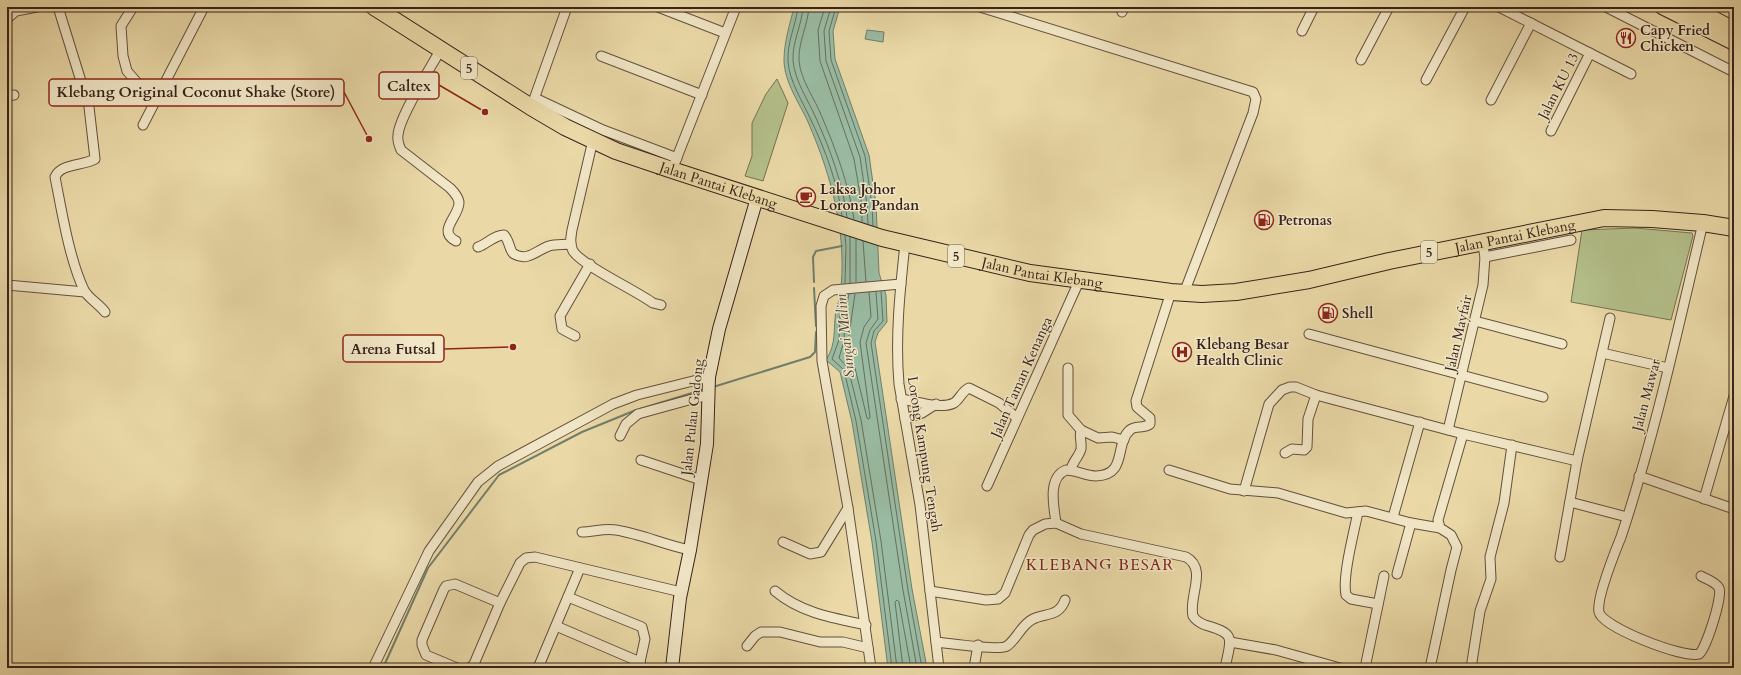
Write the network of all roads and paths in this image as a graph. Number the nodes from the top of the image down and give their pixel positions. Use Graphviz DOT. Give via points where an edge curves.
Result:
graph roads {
  1 [pos="37,7"];
  2 [pos="58,7"];
  3 [pos="133,7"];
  4 [pos="204,7"];
  5 [pos="374,7"];
  6 [pos="567,7"];
  7 [pos="658,7"];
  8 [pos="736,7"];
  9 [pos="980,7"];
  10 [pos="1314,7"];
  11 [pos="1389,7"];
  12 [pos="1465,7"];
  13 [pos="1499,7"];
  14 [pos="1606,7"];
  15 [pos="1662,7"];
  16 [pos="1692,7"];
  17 [pos="7,19"];
  18 [pos="1531,23"];
  19 [pos="1718,28"];
  20 [pos="1734,29"];
  21 [pos="1302,31"];
  22 [pos="725,33"];
  23 [pos="1734,43"];
  24 [pos="1734,46"];
  25 [pos="441,49"];
  26 [pos="1590,53"];
  27 [pos="601,56"];
  28 [pos="1361,60"];
  29 [pos="1734,72"];
  30 [pos="1631,74"];
  31 [pos="1426,80"];
  32 [pos="702,95"];
  33 [pos="157,98"];
  34 [pos="1491,100"];
  35 [pos="533,102"];
  36 [pos="144,125"];
  37 [pos="1551,131"];
  38 [pos="593,140"];
  39 [pos="674,164"];
  40 [pos="758,198"];
  41 [pos="1703,223"];
  42 [pos="1734,228"];
  43 [pos="1571,240"];
  44 [pos="456,241"];
  45 [pos="1482,241"];
  46 [pos="571,244"];
  47 [pos="906,244"];
  48 [pos="478,247"];
  49 [pos="1485,257"];
  50 [pos="590,264"];
  51 [pos="1080,279"];
  52 [pos="901,284"];
  53 [pos="7,285"];
  54 [pos="85,292"];
  55 [pos="1178,292"];
  56 [pos="661,305"];
  57 [pos="104,312"];
  58 [pos="1610,318"];
  59 [pos="1475,321"];
  60 [pos="1309,334"];
  61 [pos="575,336"];
  62 [pos="1562,344"];
  63 [pos="1602,353"];
  64 [pos="1068,368"];
  65 [pos="1668,368"];
  66 [pos="1463,375"];
  67 [pos="709,387"];
  68 [pos="1316,395"];
  69 [pos="1734,396"];
  70 [pos="1543,397"];
  71 [pos="901,399"];
  72 [pos="936,404"];
  73 [pos="1017,418"];
  74 [pos="905,419"];
  75 [pos="1420,422"];
  76 [pos="1081,430"];
  77 [pos="1448,430"];
  78 [pos="1463,434"];
  79 [pos="620,436"];
  80 [pos="1124,440"];
  81 [pos="1512,445"];
  82 [pos="1285,452"];
  83 [pos="642,460"];
  84 [pos="1577,461"];
  85 [pos="1071,470"];
  86 [pos="1169,470"];
  87 [pos="1639,476"];
  88 [pos="701,480"];
  89 [pos="987,486"];
  90 [pos="1244,491"];
  91 [pos="1704,499"];
  92 [pos="1570,502"];
  93 [pos="848,508"];
  94 [pos="1734,509"];
  95 [pos="1358,512"];
  96 [pos="1392,517"];
  97 [pos="1627,517"];
  98 [pos="1056,523"];
  99 [pos="1411,523"];
  100 [pos="1440,528"];
  101 [pos="582,532"];
  102 [pos="782,542"];
  103 [pos="690,550"];
  104 [pos="1560,557"];
  105 [pos="580,568"];
  106 [pos="1397,574"];
  107 [pos="1384,576"];
  108 [pos="1701,576"];
  109 [pos="775,591"];
  110 [pos="930,591"];
  111 [pos="681,592"];
  112 [pos="568,597"];
  113 [pos="1065,600"];
  114 [pos="500,603"];
  115 [pos="1378,604"];
  116 [pos="866,624"];
  117 [pos="556,626"];
  118 [pos="936,642"];
  119 [pos="1230,642"];
  120 [pos="978,645"];
  121 [pos="747,646"];
  122 [pos="868,648"];
  123 [pos="641,665"];
  124 [pos="472,666"];
  125 [pos="373,668"];
  126 [pos="457,668"];
  127 [pos="538,668"];
  128 [pos="672,668"];
  129 [pos="871,668"];
  130 [pos="939,668"];
  131 [pos="974,668"];
  132 [pos="1225,668"];
  133 [pos="1340,668"];
  134 [pos="1365,668"];
  135 [pos="1430,668"];
  136 [pos="1471,668"];
  1 -- 17 [label="street" via="16,11"];
  2 -- 54 [label="street" via="89,108 94,138 95,159 65,168 57,172 55,177 76,266"];
  3 -- 33 [label="street" via="121,26 123,56 127,71 141,87"];
  4 -- 33 [label="street"];
  5 -- 25 [label="highway, Jalan Pantai Klebang / 5"];
  6 -- 35 [label="street"];
  7 -- 22 [label="street"];
  8 -- 22 [label="street"];
  9 -- 55 [label="street" via="1253,92 1256,99 1253,113"];
  10 -- 21 [label="street"];
  11 -- 28 [label="street"];
  12 -- 31 [label="street"];
  13 -- 18 [label="street"];
  14 -- 29 [label="street"];
  15 -- 19 [label="main road"];
  16 -- 19 [label="main road"];
  18 -- 26 [label="street"];
  18 -- 34 [label="street"];
  19 -- 20 [label="main road"];
  19 -- 23 [label="main road"];
  19 -- 24 [label="main road"];
  22 -- 32 [label="street"];
  25 -- 35 [label="highway, Jalan Pantai Klebang / 5"];
  25 -- 44 [label="street" via="403,119 398,143 401,150 457,195 458,208 447,231 451,239"];
  26 -- 30 [label="street"];
  26 -- 37 [label="street, Jalan KU 13"];
  27 -- 32 [label="street"];
  32 -- 39 [label="street"];
  33 -- 36 [label="street"];
  35 -- 38 [label="highway, Jalan Pantai Klebang / 5"];
  35 -- 39 [label="street" via="603,130"];
  38 -- 39 [label="highway, Jalan Pantai Klebang / 5"];
  38 -- 46 [label="street"];
  39 -- 40 [label="highway, Jalan Pantai Klebang / 5"];
  40 -- 47 [label="highway, Jalan Pantai Klebang / 5"];
  40 -- 67 [label="main road, Jalan Pulau Gadong" via="721,322"];
  41 -- 42 [label="highway, Jalan Pantai Klebang / 5"];
  41 -- 45 [label="highway, Jalan Pantai Klebang / 5" via="1645,218 1604,218"];
  41 -- 65 [label="street, Jalan Mawar"];
  43 -- 49 [label="street"];
  45 -- 49 [label="street, Jalan Mayfair"];
  45 -- 55 [label="highway, Jalan Pantai Klebang / 5" via="1258,290 1221,293"];
  46 -- 48 [label="street" via="550,246 525,256 514,254 510,242 504,235 498,235"];
  46 -- 50 [label="street" via="575,252"];
  47 -- 51 [label="highway, Jalan Pantai Klebang / 5" via="1030,273"];
  47 -- 52 [label="street, Lorong Kampung Tengah"];
  49 -- 59 [label="street, Jalan Mayfair" via="1485,272"];
  50 -- 56 [label="street" via="653,303"];
  50 -- 61 [label="street" via="560,316 562,329"];
  51 -- 55 [label="highway, Jalan Pantai Klebang / 5"];
  51 -- 73 [label="street, Jalan Taman Kenanga"];
  52 -- 71 [label="street, Lorong Kampung Tengah" via="897,364"];
  52 -- 93 [label="street" via="833,290 827,293 822,301 822,361"];
  53 -- 54 [label="street"];
  54 -- 57 [label="street"];
  55 -- 80 [label="street" via="1136,401 1137,407 1150,418 1150,424 1130,429"];
  58 -- 63 [label="street"];
  59 -- 62 [label="street"];
  59 -- 66 [label="street, Jalan Mayfair"];
  60 -- 66 [label="street"];
  63 -- 65 [label="street"];
  63 -- 84 [label="street"];
  64 -- 76 [label="street" via="1068,415"];
  65 -- 87 [label="street, Jalan Mawar"];
  66 -- 70 [label="street"];
  66 -- 77 [label="street, Jalan Mayfair"];
  67 -- 79 [label="street" via="704,396 638,414 626,424"];
  67 -- 88 [label="main road, Jalan Pulau Gadong" via="707,444"];
  67 -- 125 [label="street" via="637,395 613,404 488,473 428,551"];
  68 -- 75 [label="street"];
  68 -- 82 [label="street" via="1308,420 1307,447 1304,450 1292,449"];
  68 -- 90 [label="street" via="1290,387 1282,390 1269,404"];
  69 -- 91 [label="street"];
  71 -- 72 [label="street"];
  71 -- 74 [label="street, Lorong Kampung Tengah"];
  72 -- 73 [label="street" via="953,403 969,388 999,403"];
  72 -- 74 [label="street" via="922,413"];
  73 -- 89 [label="street, Jalan Taman Kenanga"];
  74 -- 110 [label="street, Lorong Kampung Tengah" via="920,505"];
  75 -- 77 [label="street"];
  75 -- 96 [label="street"];
  76 -- 80 [label="street" via="1098,438 1112,437"];
  76 -- 85 [label="street" via="1081,449"];
  77 -- 78 [label="street"];
  78 -- 81 [label="street"];
  78 -- 100 [label="street" via="1438,520"];
  80 -- 85 [label="street" via="1118,462 1111,472 1096,476"];
  81 -- 84 [label="street"];
  81 -- 136 [label="street" via="1504,503 1490,557 1491,579 1480,611"];
  83 -- 88 [label="street"];
  84 -- 92 [label="street"];
  85 -- 98 [label="street" via="1062,472 1054,485"];
  86 -- 90 [label="street"];
  87 -- 91 [label="street"];
  87 -- 97 [label="street, Jalan Mawar"];
  88 -- 103 [label="main road, Jalan Pulau Gadong"];
  90 -- 95 [label="street" via="1278,493 1346,512"];
  91 -- 94 [label="street"];
  92 -- 97 [label="street"];
  92 -- 104 [label="street"];
  93 -- 102 [label="street" via="821,552 810,554"];
  93 -- 116 [label="street"];
  95 -- 96 [label="street" via="1366,511"];
  95 -- 115 [label="street" via="1351,545 1346,595 1351,600"];
  96 -- 99 [label="street"];
  97 -- 108 [label="street, Jalan Mawar" via="1598,606 1606,621 1659,646 1691,656 1699,654 1704,649 1720,599 1720,589 1717,585"];
  98 -- 110 [label="street" via="1044,524 1033,530 1025,542 1005,593 998,599 986,600"];
  98 -- 119 [label="street" via="1081,534 1191,560 1197,571 1191,606 1193,616 1200,623 1224,630"];
  99 -- 100 [label="street"];
  99 -- 106 [label="street"];
  100 -- 135 [label="street" via="1451,536 1457,547"];
  101 -- 103 [label="street" via="616,530 667,546"];
  103 -- 111 [label="main road, Jalan Pulau Gadong"];
  105 -- 111 [label="street"];
  105 -- 112 [label="street"];
  105 -- 114 [label="street" via="535,557 526,558 520,563"];
  107 -- 115 [label="street"];
  109 -- 116 [label="street" via="791,603 815,613"];
  110 -- 118 [label="street, Lorong Kampung Tengah"];
  111 -- 128 [label="main road, Jalan Pulau Gadong"];
  112 -- 117 [label="street"];
  112 -- 123 [label="street" via="642,627 645,639"];
  113 -- 120 [label="street" via="1061,608 1052,614 1029,621 1006,647 1000,649"];
  114 -- 124 [label="street"];
  114 -- 126 [label="street" via="455,584 444,589 422,640 422,646 426,655"];
  115 -- 134 [label="street"];
  116 -- 122 [label="street"];
  117 -- 123 [label="street"];
  117 -- 127 [label="street"];
  118 -- 120 [label="street"];
  118 -- 130 [label="street, Lorong Kampung Tengah"];
  119 -- 132 [label="street"];
  119 -- 133 [label="street" via="1276,650"];
  120 -- 131 [label="street"];
  121 -- 122 [label="street" via="762,632 780,632 820,642 843,642"];
  122 -- 129 [label="street"];
}
